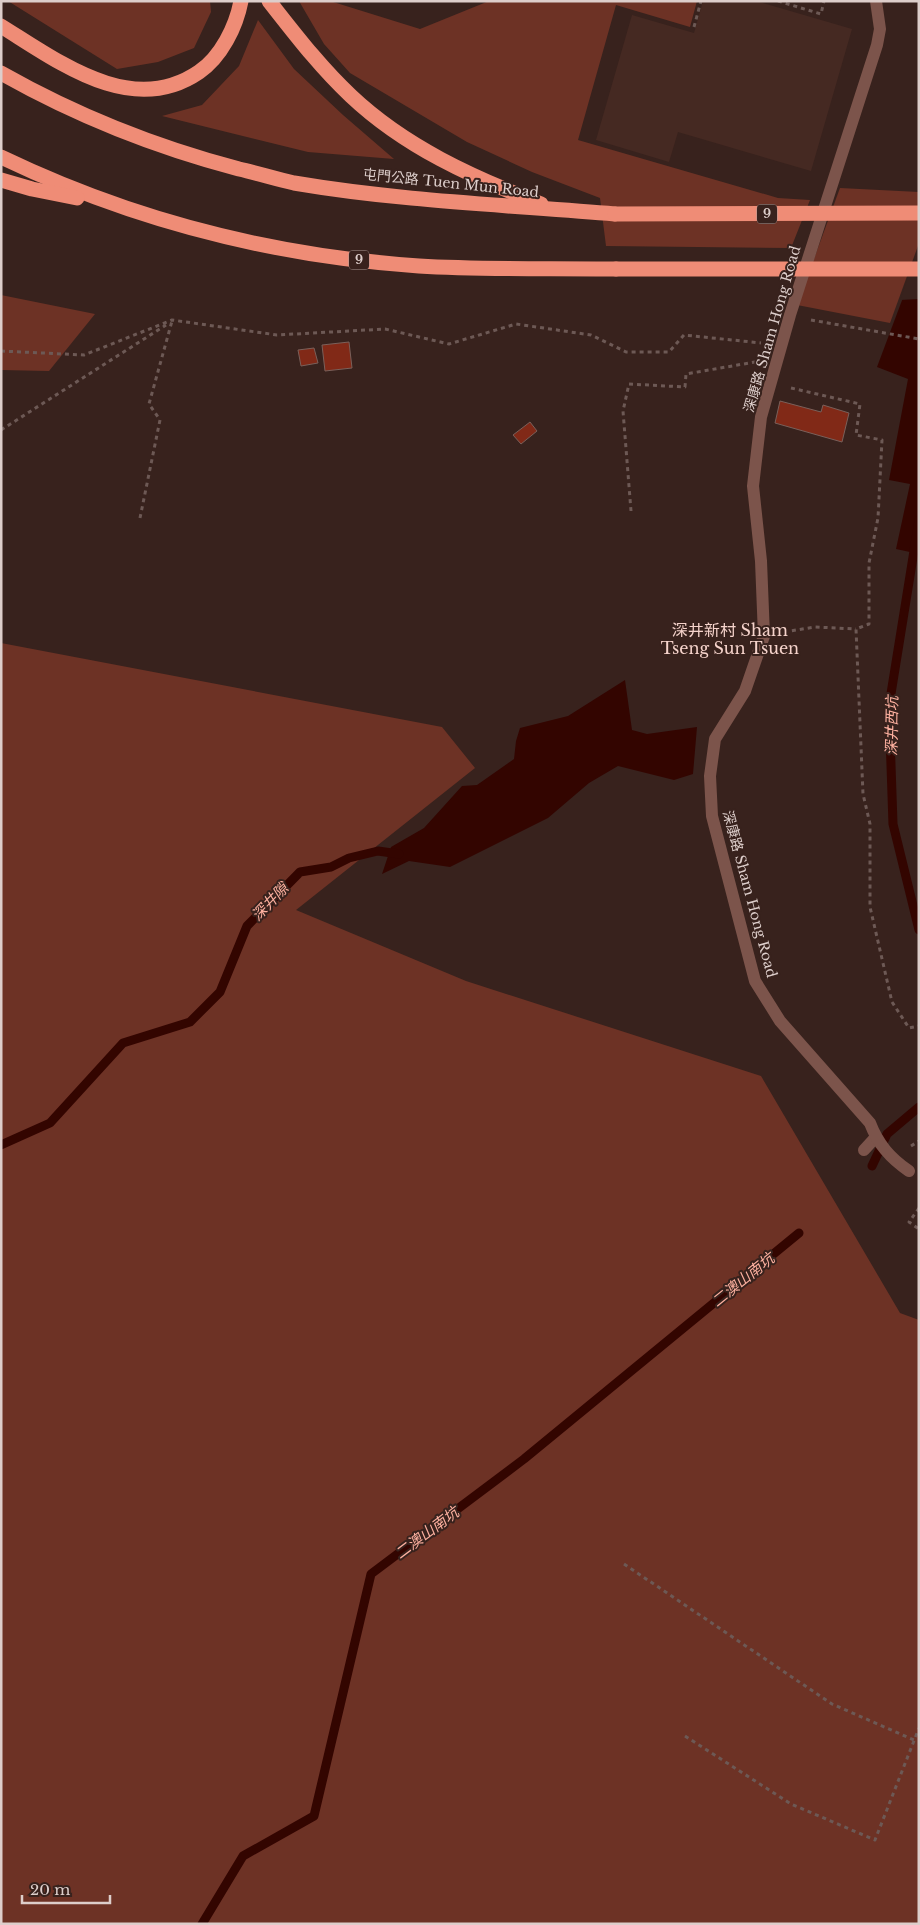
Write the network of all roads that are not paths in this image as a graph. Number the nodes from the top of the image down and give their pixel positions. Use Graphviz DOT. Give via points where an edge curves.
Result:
graph roads {
  1 [pos="241,1"];
  2 [pos="269,1"];
  3 [pos="876,1"];
  4 [pos="1,26"];
  5 [pos="1,73"];
  6 [pos="1,157"];
  7 [pos="1,180"];
  8 [pos="108,203"];
  9 [pos="554,209"];
  10 [pos="919,213"];
  11 [pos="919,269"];
  12 [pos="875,1138"];
  13 [pos="864,1150"];
  14 [pos="909,1171"];
  1 -- 4 [label="highway" via="230,33 204,69 186,81 152,91 128,90 89,77"];
  2 -- 9 [label="highway" via="310,54 351,96 390,128 432,156"];
  3 -- 12 [label="street, 深康路 Sham Hong Road" via="880,29 877,45 790,315 761,417 754,486 762,561 764,636 744,691 715,739 710,776 712,816 755,981 780,1021 870,1123"];
  5 -- 9 [label="highway, 屯門公路 Tuen Mun Road / 9" via="64,107 141,140 183,155 284,180 455,202"];
  6 -- 8 [label="highway, 9"];
  7 -- 8 [label="highway" via="32,190"];
  8 -- 11 [label="highway, 9, bridge" via="199,231 332,256 420,266"];
  9 -- 10 [label="highway, 屯門公路 Tuen Mun Road / 9, bridge" via="615,214"];
  12 -- 13 [label="street"];
  12 -- 14 [label="street, 深康路 Sham Hong Road" via="892,1159"];
}
